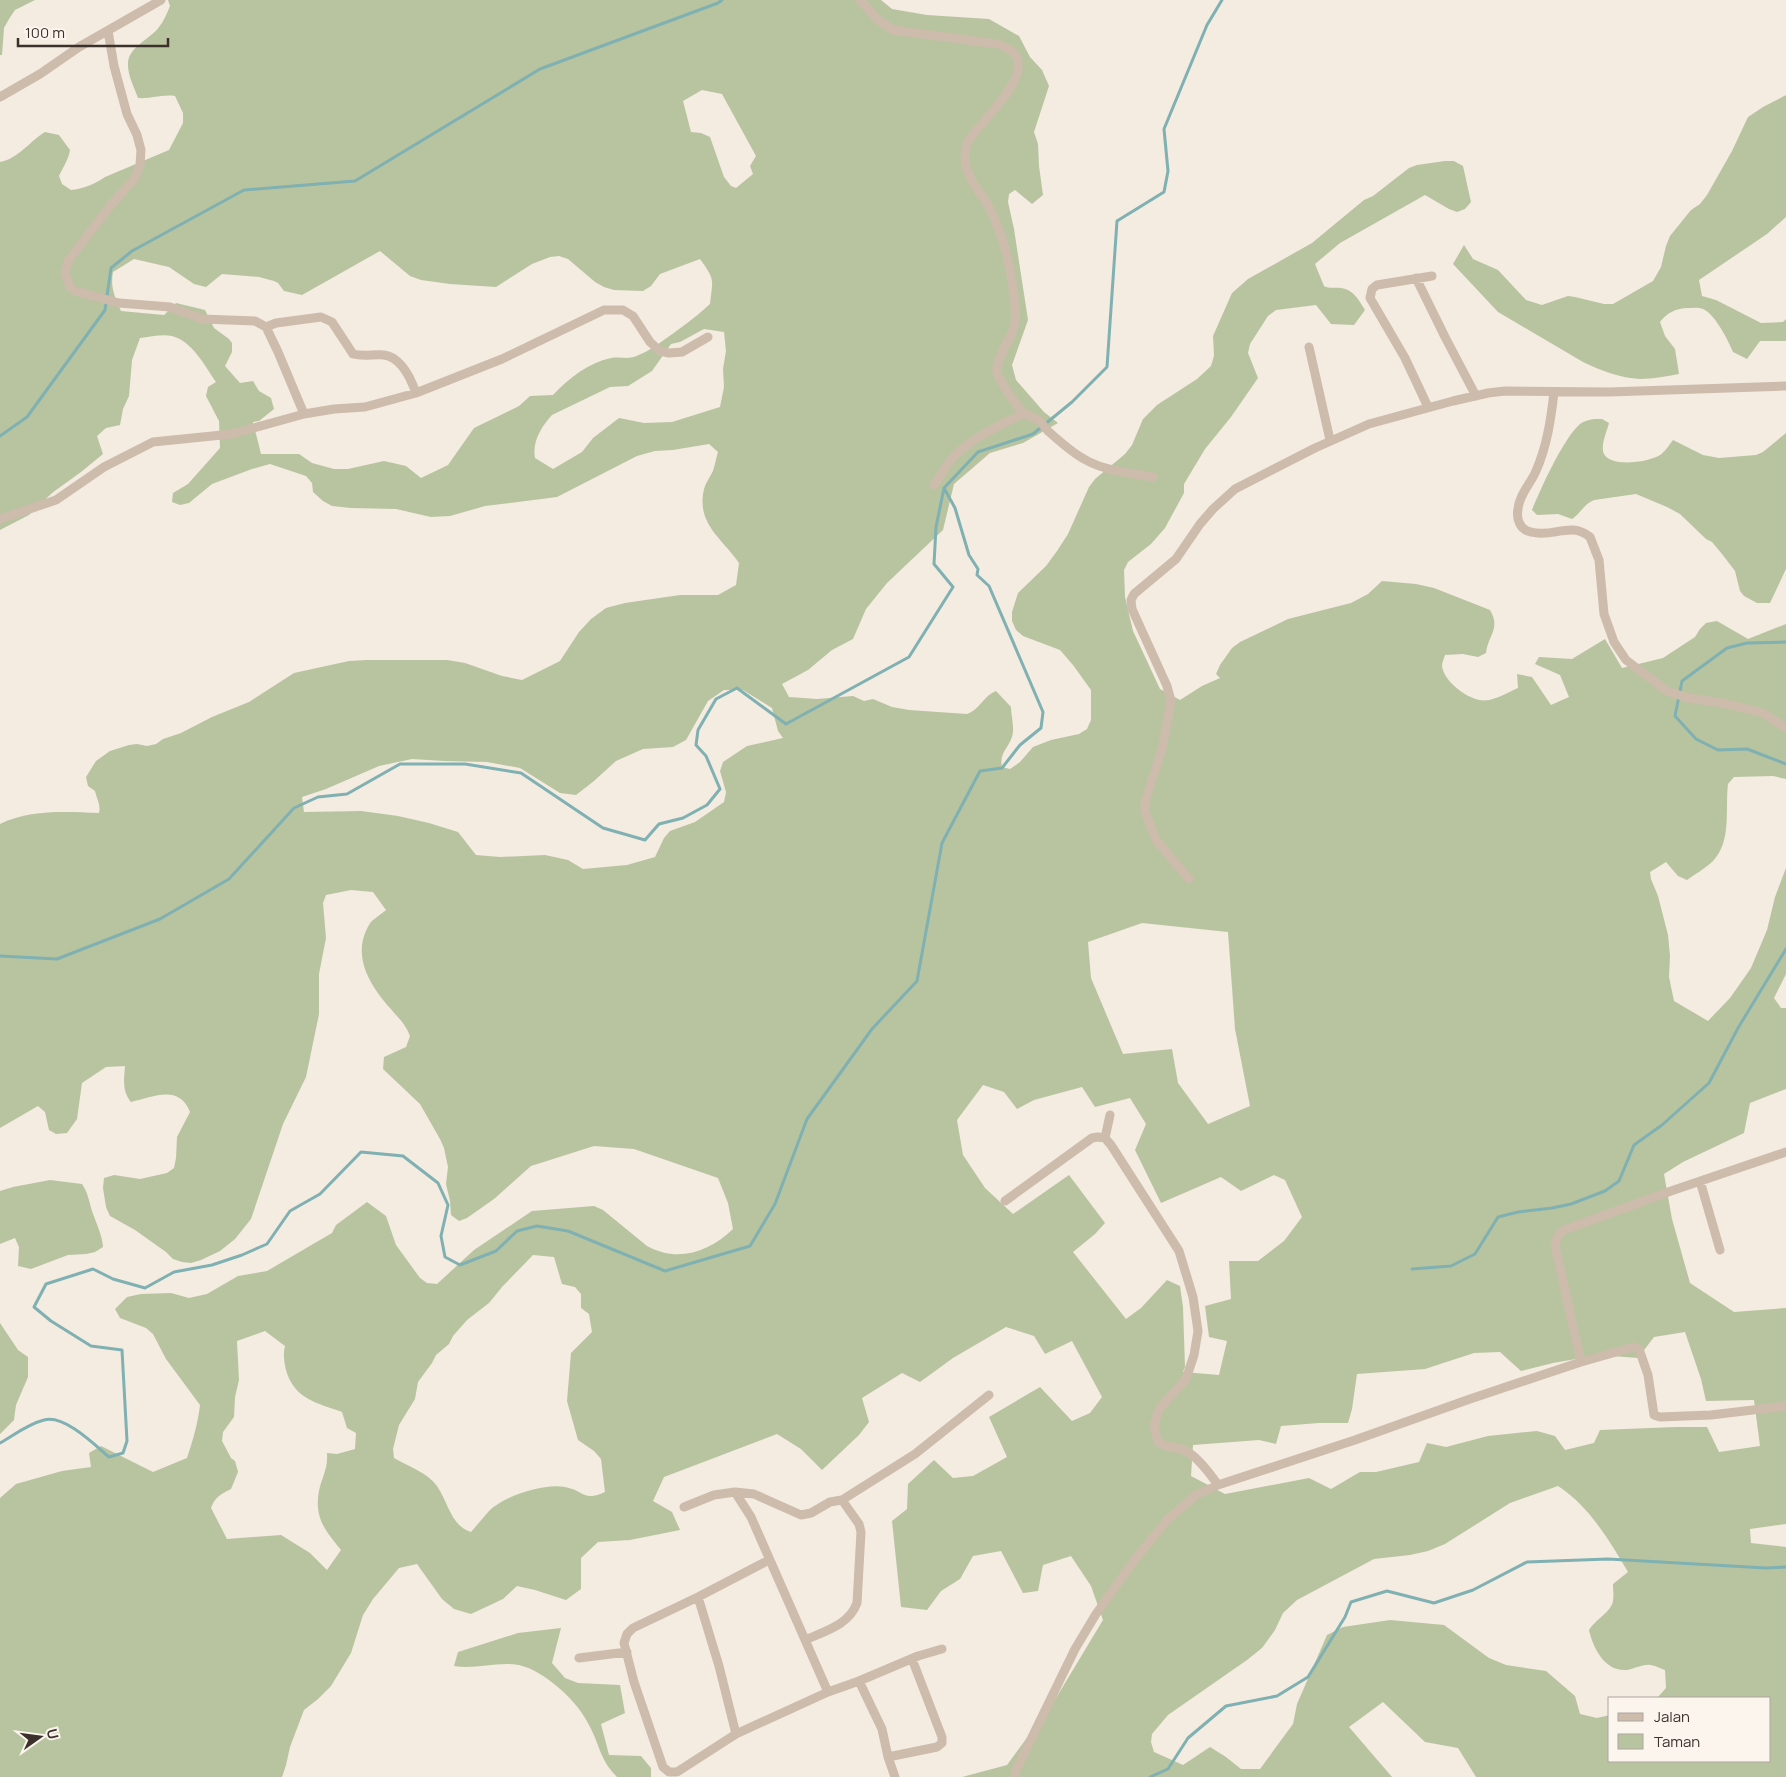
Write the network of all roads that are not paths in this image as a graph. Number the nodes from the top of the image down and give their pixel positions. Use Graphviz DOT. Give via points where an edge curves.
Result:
graph roads {
  1 [pos="161,0"];
  2 [pos="860,0"];
  3 [pos="108,30"];
  4 [pos="0,97"];
  5 [pos="1432,276"];
  6 [pos="1416,278"];
  7 [pos="266,327"];
  8 [pos="708,337"];
  9 [pos="1309,347"];
  10 [pos="1786,386"];
  11 [pos="1554,392"];
  12 [pos="416,393"];
  13 [pos="1476,396"];
  14 [pos="1428,407"];
  15 [pos="1024,413"];
  16 [pos="304,414"];
  17 [pos="1330,440"];
  18 [pos="1153,476"];
  19 [pos="934,485"];
  20 [pos="0,519"];
  21 [pos="1786,728"];
  22 [pos="1189,879"];
  23 [pos="1110,1115"];
  24 [pos="1105,1138"];
  25 [pos="1786,1152"];
  26 [pos="1700,1181"];
  27 [pos="1005,1201"];
  28 [pos="1720,1250"];
  29 [pos="1581,1362"];
  30 [pos="988,1395"];
  31 [pos="1786,1406"];
  32 [pos="1218,1485"];
  33 [pos="736,1492"];
  34 [pos="842,1500"];
  35 [pos="684,1507"];
  36 [pos="769,1560"];
  37 [pos="698,1598"];
  38 [pos="805,1640"];
  39 [pos="942,1649"];
  40 [pos="626,1652"];
  41 [pos="579,1658"];
  42 [pos="912,1659"];
  43 [pos="858,1681"];
  44 [pos="828,1692"];
  45 [pos="736,1734"];
  46 [pos="888,1758"];
  47 [pos="663,1767"];
  48 [pos="663,1777"];
  49 [pos="895,1777"];
  50 [pos="1016,1777"];
  1 -- 3 [label="street"];
  2 -- 15 [label="street" via="877,19 893,30 997,44 1010,49 1016,56 1018,66 1014,83 970,138 965,160 970,178 991,210 1006,255 1015,322 997,373"];
  3 -- 4 [label="street"];
  3 -- 7 [label="street" via="127,114 141,150 140,165 135,178 68,261 65,273 70,286 75,291 119,302 170,307 202,319 255,321"];
  5 -- 6 [label="street"];
  6 -- 13 [label="street"];
  6 -- 14 [label="street" via="1377,285 1372,289 1370,298 1405,358"];
  7 -- 12 [label="street" via="276,322 321,317 332,322 352,354 393,358 408,374"];
  7 -- 16 [label="street"];
  8 -- 12 [label="street" via="682,352 660,351 633,316 623,310 604,310 502,358"];
  9 -- 17 [label="street"];
  10 -- 11 [label="street"];
  11 -- 13 [label="street" via="1505,391"];
  11 -- 21 [label="street" via="1550,423 1539,462 1518,505 1519,523 1533,533 1576,529 1590,537 1599,560 1604,614 1614,642 1626,660 1668,691 1763,713"];
  12 -- 16 [label="street" via="365,407"];
  13 -- 14 [label="street"];
  14 -- 17 [label="street" via="1369,424"];
  15 -- 18 [label="street" via="1039,420 1083,459"];
  15 -- 19 [label="street" via="969,444 950,461"];
  16 -- 20 [label="street" via="232,434 153,442 104,467 56,500"];
  17 -- 22 [label="street" via="1225,497 1200,524 1176,559 1131,600 1171,701 1162,749 1144,811 1156,840"];
  23 -- 24 [label="street"];
  24 -- 27 [label="street" via="1092,1138"];
  24 -- 32 [label="street" via="1179,1251 1193,1296 1198,1331 1194,1355 1186,1379 1159,1409 1154,1425 1158,1442 1185,1451 1207,1470"];
  25 -- 26 [label="street"];
  26 -- 28 [label="street"];
  26 -- 29 [label="street" via="1559,1234 1555,1245"];
  29 -- 31 [label="street" via="1634,1347 1639,1349 1656,1416 1711,1415"];
  29 -- 32 [label="street"];
  30 -- 34 [label="street" via="915,1454"];
  32 -- 50 [label="street" via="1196,1495 1167,1520 1096,1614 1075,1649 1016,1770"];
  33 -- 34 [label="street" via="754,1494 801,1515"];
  33 -- 35 [label="street" via="714,1495"];
  33 -- 36 [label="street" via="751,1517"];
  34 -- 38 [label="street" via="861,1532 857,1602 847,1619"];
  36 -- 37 [label="street"];
  36 -- 38 [label="street"];
  37 -- 40 [label="street" via="633,1628 624,1643"];
  37 -- 45 [label="street"];
  38 -- 44 [label="street"];
  39 -- 42 [label="street"];
  40 -- 41 [label="street"];
  40 -- 47 [label="street"];
  42 -- 43 [label="street"];
  42 -- 46 [label="street" via="942,1743"];
  43 -- 44 [label="street"];
  43 -- 46 [label="street" via="882,1729"];
  44 -- 45 [label="street"];
  45 -- 47 [label="street" via="677,1772 669,1772"];
  46 -- 49 [label="street"];
  47 -- 48 [label="street"];
}
